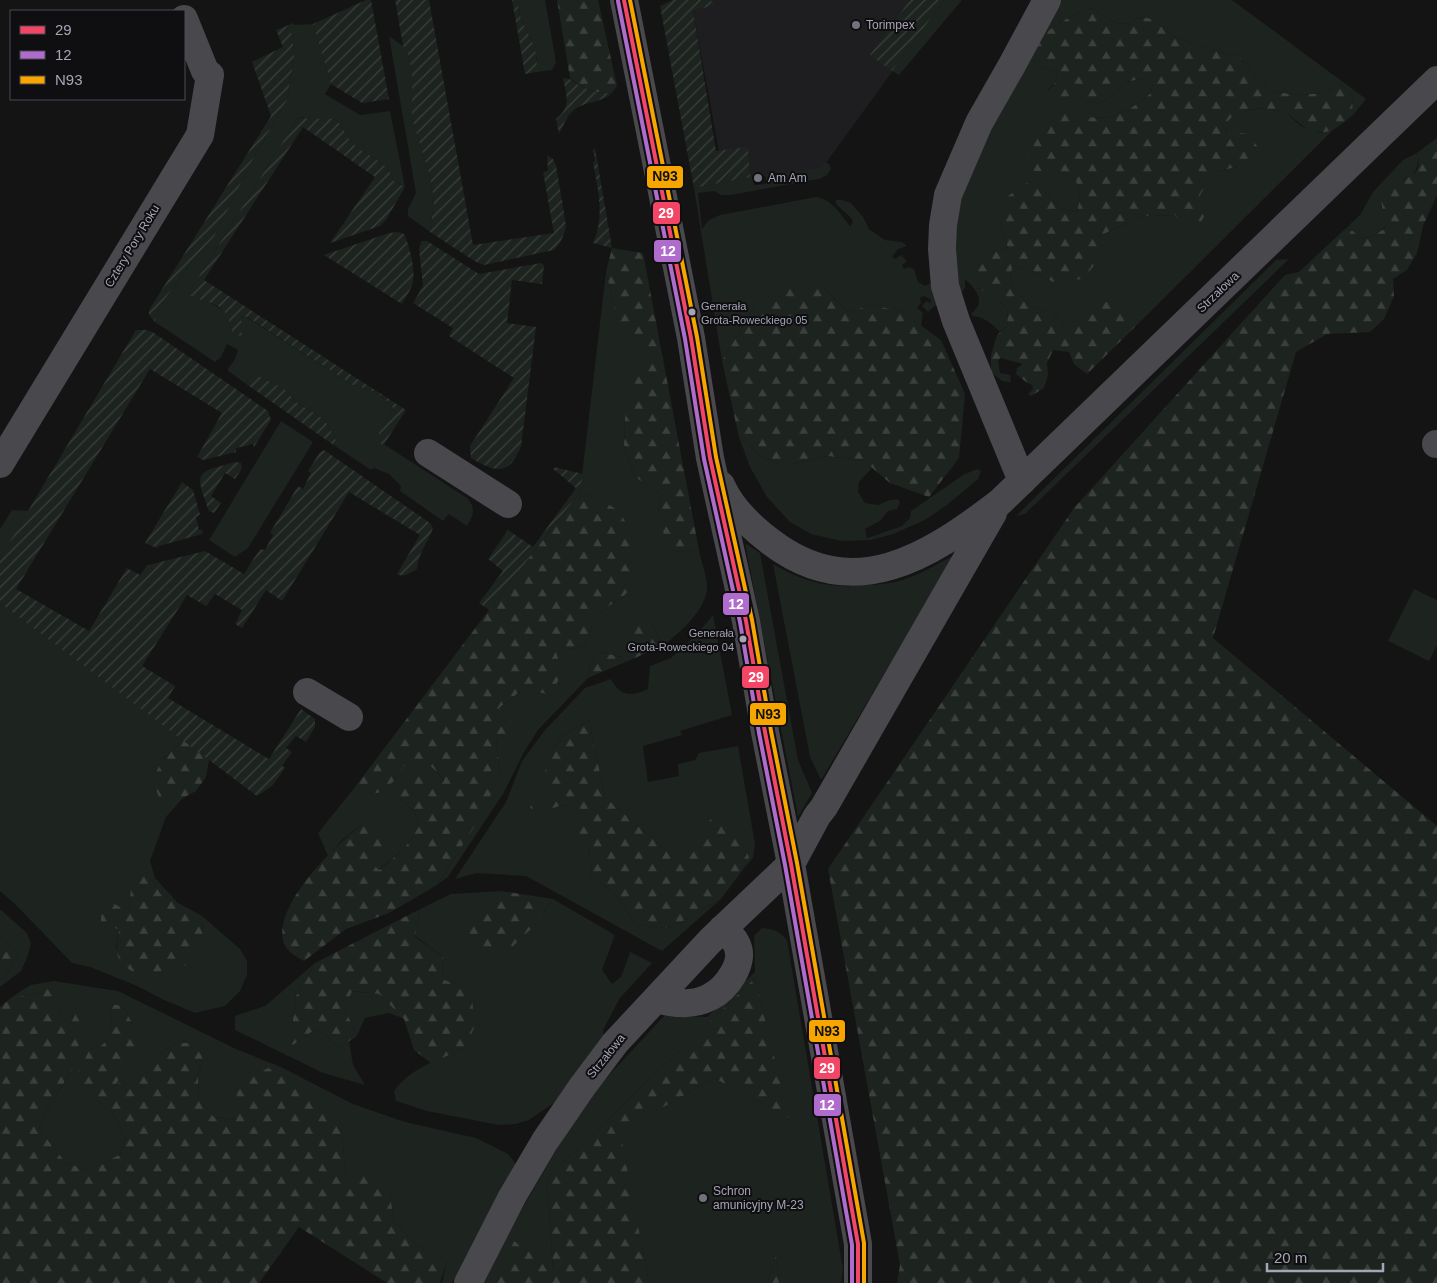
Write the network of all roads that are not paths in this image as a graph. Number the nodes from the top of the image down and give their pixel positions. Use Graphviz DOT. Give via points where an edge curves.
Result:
graph roads {
  1 [pos="624,0"];
  2 [pos="1047,0"];
  3 [pos="185,21"];
  4 [pos="1437,80"];
  5 [pos="428,453"];
  6 [pos="710,458"];
  7 [pos="0,464"];
  8 [pos="1022,481"];
  9 [pos="999,503"];
  10 [pos="508,504"];
  11 [pos="307,692"];
  12 [pos="350,717"];
  13 [pos="791,864"];
  14 [pos="722,929"];
  15 [pos="657,999"];
  16 [pos="468,1283"];
  17 [pos="858,1283"];
  1 -- 6 [label="street" via="691,338"];
  2 -- 8 [label="street" via="979,123 948,195 942,250 945,286 956,321"];
  3 -- 7 [label="street, Cztery Pory Roku" via="205,71 210,75 200,135"];
  4 -- 8 [label="street, Strzałowa"];
  5 -- 10 [label="street"];
  6 -- 9 [label="street" via="722,488 748,523 800,561 824,569 861,571 899,564 934,549"];
  6 -- 13 [label="street" via="746,621"];
  8 -- 9 [label="street, Strzałowa"];
  9 -- 13 [label="street, Strzałowa"];
  11 -- 12 [label="street"];
  13 -- 14 [label="street, Strzałowa"];
  13 -- 17 [label="street" via="858,1244"];
  14 -- 15 [label="street, Strzałowa"];
  14 -- 15 [label="street" via="737,944 739,955 729,981 710,998 696,1002 671,1004"];
  15 -- 16 [label="street, Strzałowa" via="615,1043 545,1141"];
}
